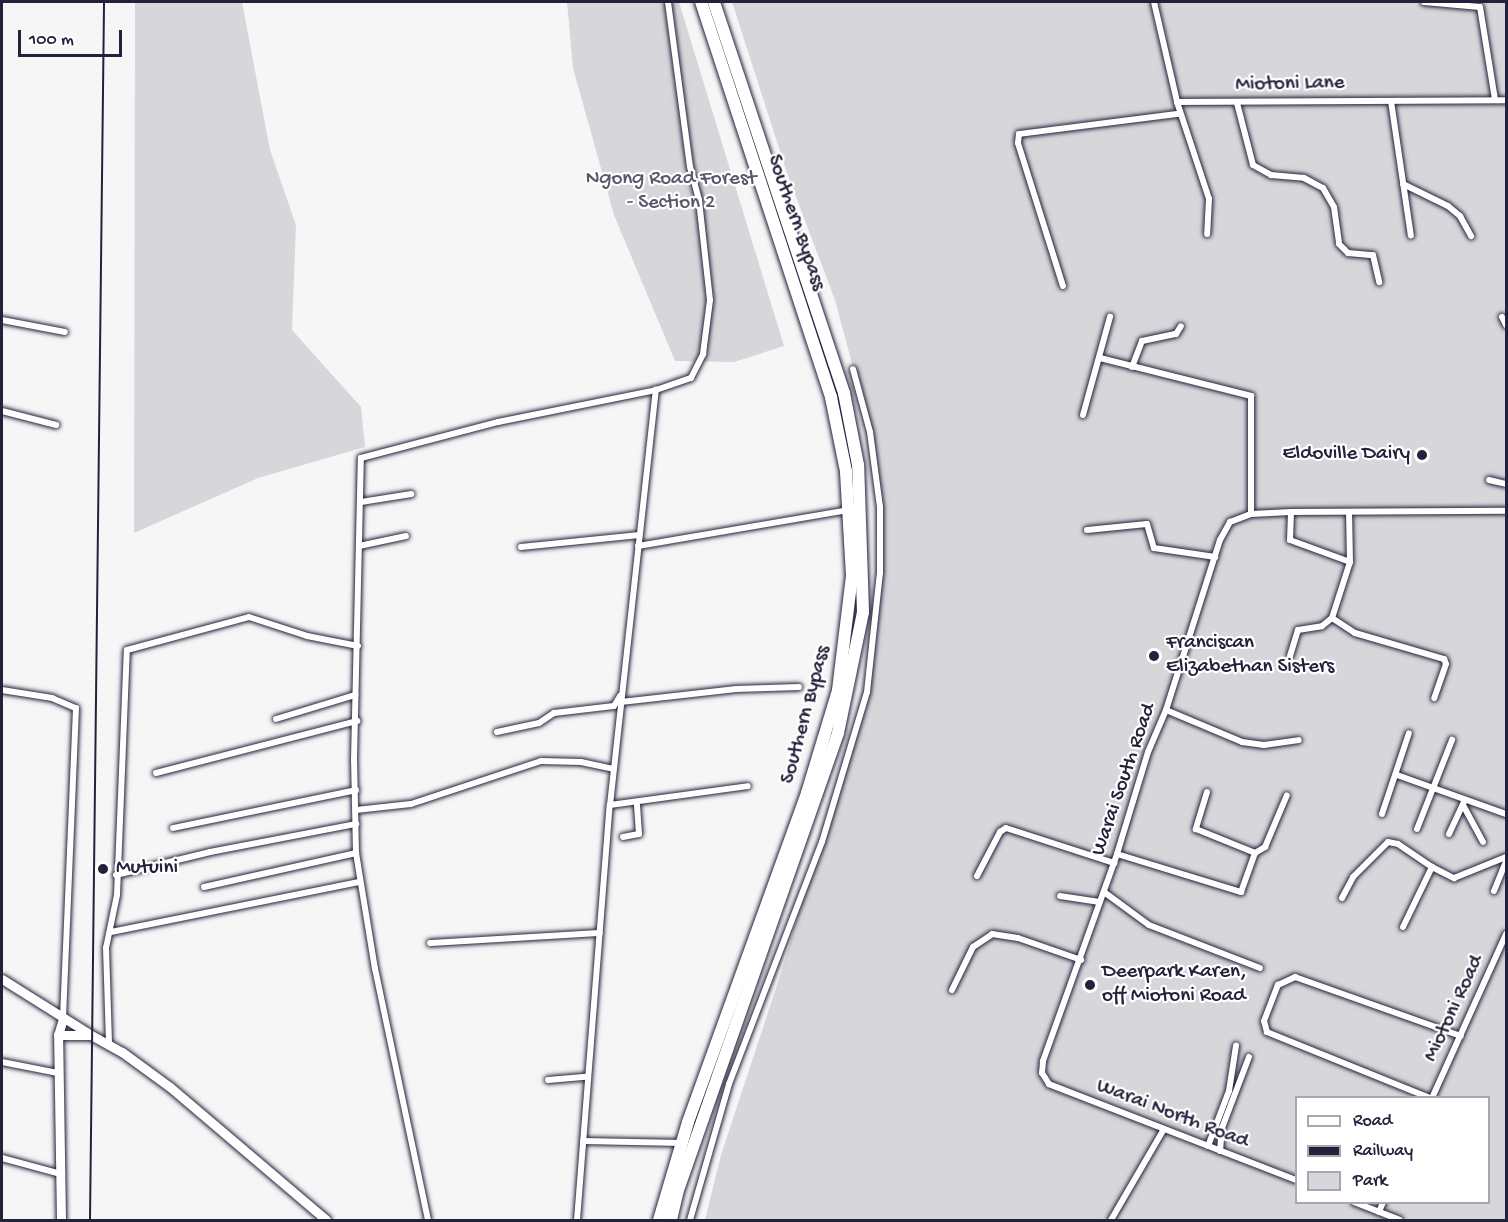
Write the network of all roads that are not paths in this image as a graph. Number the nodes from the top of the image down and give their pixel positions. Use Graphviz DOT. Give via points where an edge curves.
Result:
graph roads {
  1 [pos="668,2"];
  2 [pos="701,2"];
  3 [pos="714,2"];
  4 [pos="1154,2"];
  5 [pos="1424,2"];
  6 [pos="1495,100"];
  7 [pos="1506,100"];
  8 [pos="1391,101"];
  9 [pos="1177,102"];
  10 [pos="1237,103"];
  11 [pos="1178,114"];
  12 [pos="1403,184"];
  13 [pos="1207,234"];
  14 [pos="1411,236"];
  15 [pos="1471,236"];
  16 [pos="1379,282"];
  17 [pos="1063,286"];
  18 [pos="1502,316"];
  19 [pos="1110,317"];
  20 [pos="2,320"];
  21 [pos="1182,326"];
  22 [pos="1506,326"];
  23 [pos="64,332"];
  24 [pos="1100,358"];
  25 [pos="1132,367"];
  26 [pos="853,369"];
  27 [pos="656,390"];
  28 [pos="2,411"];
  29 [pos="1083,415"];
  30 [pos="56,425"];
  31 [pos="1489,480"];
  32 [pos="1506,484"];
  33 [pos="411,494"];
  34 [pos="361,502"];
  35 [pos="851,510"];
  36 [pos="1506,511"];
  37 [pos="1291,512"];
  38 [pos="1349,512"];
  39 [pos="1251,514"];
  40 [pos="1087,530"];
  41 [pos="639,535"];
  42 [pos="406,536"];
  43 [pos="359,546"];
  44 [pos="638,546"];
  45 [pos="521,547"];
  46 [pos="1215,557"];
  47 [pos="1350,562"];
  48 [pos="1332,618"];
  49 [pos="358,646"];
  50 [pos="1290,656"];
  51 [pos="799,687"];
  52 [pos="2,690"];
  53 [pos="622,693"];
  54 [pos="355,695"];
  55 [pos="1434,698"];
  56 [pos="621,702"];
  57 [pos="1166,710"];
  58 [pos="276,718"];
  59 [pos="357,721"];
  60 [pos="497,732"];
  61 [pos="1409,733"];
  62 [pos="1299,740"];
  63 [pos="1452,740"];
  64 [pos="613,770"];
  65 [pos="156,773"];
  66 [pos="1397,774"];
  67 [pos="748,786"];
  68 [pos="1433,788"];
  69 [pos="357,790"];
  70 [pos="1207,792"];
  71 [pos="1287,795"];
  72 [pos="637,802"];
  73 [pos="1464,803"];
  74 [pos="610,806"];
  75 [pos="356,810"];
  76 [pos="1382,814"];
  77 [pos="1506,814"];
  78 [pos="356,824"];
  79 [pos="173,828"];
  80 [pos="1417,829"];
  81 [pos="1449,834"];
  82 [pos="623,837"];
  83 [pos="1483,842"];
  84 [pos="356,852"];
  85 [pos="1255,853"];
  86 [pos="1117,854"];
  87 [pos="1506,859"];
  88 [pos="1114,863"];
  89 [pos="1432,867"];
  90 [pos="116,875"];
  91 [pos="977,876"];
  92 [pos="359,882"];
  93 [pos="204,887"];
  94 [pos="1494,891"];
  95 [pos="1104,892"];
  96 [pos="1060,896"];
  97 [pos="1342,898"];
  98 [pos="1100,902"];
  99 [pos="1403,927"];
  100 [pos="111,932"];
  101 [pos="600,933"];
  102 [pos="1506,934"];
  103 [pos="430,943"];
  104 [pos="1081,960"];
  105 [pos="1260,968"];
  106 [pos="2,979"];
  107 [pos="952,990"];
  108 [pos="63,1019"];
  109 [pos="58,1035"];
  110 [pos="91,1035"];
  111 [pos="1461,1036"];
  112 [pos="109,1044"];
  113 [pos="1236,1046"];
  114 [pos="1249,1057"];
  115 [pos="2,1062"];
  116 [pos="58,1073"];
  117 [pos="1041,1073"];
  118 [pos="586,1077"];
  119 [pos="548,1080"];
  120 [pos="1426,1096"];
  121 [pos="1432,1096"];
  122 [pos="1164,1129"];
  123 [pos="583,1141"];
  124 [pos="681,1143"];
  125 [pos="1208,1146"];
  126 [pos="1220,1151"];
  127 [pos="2,1158"];
  128 [pos="61,1174"];
  129 [pos="1295,1180"];
  130 [pos="1357,1204"];
  131 [pos="1383,1204"];
  132 [pos="1379,1212"];
  133 [pos="322,1219"];
  134 [pos="61,1221"];
  135 [pos="428,1221"];
  136 [pos="577,1221"];
  137 [pos="659,1221"];
  138 [pos="671,1221"];
  139 [pos="690,1221"];
  140 [pos="1111,1221"];
  141 [pos="1400,1221"];
  1 -- 27 [label="street" via="686,144 699,200 710,308 703,354 692,378"];
  2 -- 35 [label="highway, Southern Bypass" via="831,397"];
  3 -- 138 [label="highway, Southern Bypass" via="844,393 858,465 863,612 838,733 678,1190"];
  4 -- 9 [label="street"];
  5 -- 6 [label="street" via="1480,7"];
  6 -- 7 [label="street, Miotoni Lane"];
  6 -- 8 [label="street, Miotoni Lane"];
  8 -- 10 [label="street, Miotoni Lane"];
  8 -- 12 [label="street"];
  9 -- 10 [label="street, Miotoni Lane"];
  9 -- 11 [label="street"];
  10 -- 16 [label="street" via="1253,165 1271,175 1304,178 1323,188 1334,207 1339,244 1348,253 1373,255"];
  11 -- 13 [label="street" via="1209,199"];
  11 -- 17 [label="street" via="1019,134 1018,143"];
  12 -- 14 [label="street"];
  12 -- 15 [label="street" via="1448,206 1460,216"];
  18 -- 22 [label="street"];
  19 -- 24 [label="street"];
  20 -- 23 [label="street"];
  21 -- 25 [label="street" via="1176,334 1142,341"];
  24 -- 25 [label="street"];
  24 -- 29 [label="street"];
  25 -- 39 [label="street" via="1251,396"];
  26 -- 139 [label="street" via="870,432 880,507 880,573 867,692 822,842 729,1084"];
  27 -- 34 [label="street" via="364,455"];
  27 -- 41 [label="street"];
  28 -- 30 [label="street"];
  31 -- 32 [label="street"];
  33 -- 34 [label="street"];
  34 -- 43 [label="street"];
  35 -- 44 [label="street"];
  35 -- 124 [label="highway, Southern Bypass" via="852,576 838,690 807,793"];
  36 -- 38 [label="street, Warai South Road"];
  37 -- 38 [label="street, Warai South Road"];
  37 -- 39 [label="street, Warai South Road"];
  37 -- 47 [label="street" via="1290,540"];
  38 -- 47 [label="street"];
  39 -- 46 [label="street, Warai South Road" via="1230,522"];
  40 -- 46 [label="street" via="1147,524 1154,548"];
  41 -- 44 [label="street"];
  41 -- 45 [label="street"];
  42 -- 43 [label="street"];
  43 -- 49 [label="street"];
  44 -- 53 [label="street"];
  46 -- 57 [label="street, Warai South Road"];
  47 -- 48 [label="street"];
  48 -- 50 [label="street" via="1322,626 1298,630"];
  48 -- 55 [label="street" via="1355,633 1444,659 1446,664"];
  49 -- 54 [label="street"];
  49 -- 90 [label="street" via="307,636 249,617 127,650"];
  51 -- 56 [label="street" via="736,689"];
  52 -- 108 [label="street" via="52,698 76,708"];
  53 -- 56 [label="street"];
  53 -- 60 [label="street" via="614,706 554,713 539,723"];
  54 -- 58 [label="street"];
  54 -- 59 [label="street"];
  56 -- 64 [label="street"];
  57 -- 62 [label="street" via="1242,742 1264,745"];
  57 -- 86 [label="street, Warai South Road" via="1148,752"];
  59 -- 65 [label="street"];
  59 -- 69 [label="street"];
  61 -- 66 [label="street"];
  63 -- 68 [label="street"];
  64 -- 74 [label="street"];
  64 -- 75 [label="street" via="581,762 542,761 411,804"];
  66 -- 68 [label="street"];
  66 -- 76 [label="street"];
  67 -- 72 [label="street"];
  68 -- 73 [label="street"];
  68 -- 80 [label="street"];
  69 -- 75 [label="street"];
  69 -- 79 [label="street"];
  70 -- 85 [label="street" via="1195,825 1198,832"];
  71 -- 85 [label="street" via="1265,847"];
  72 -- 74 [label="street"];
  72 -- 82 [label="street" via="639,834"];
  73 -- 77 [label="street"];
  73 -- 81 [label="street"];
  73 -- 83 [label="street"];
  74 -- 101 [label="street"];
  75 -- 78 [label="street"];
  78 -- 84 [label="street"];
  78 -- 90 [label="street"];
  84 -- 92 [label="street"];
  84 -- 93 [label="street"];
  85 -- 86 [label="street" via="1243,891 1239,892"];
  86 -- 88 [label="street, Warai South Road"];
  87 -- 89 [label="street" via="1454,878"];
  87 -- 94 [label="street"];
  88 -- 91 [label="street" via="1006,828 1000,832"];
  88 -- 95 [label="street, Warai South Road"];
  89 -- 97 [label="street" via="1398,844 1388,842 1353,877"];
  89 -- 99 [label="street"];
  90 -- 100 [label="street"];
  92 -- 100 [label="street"];
  92 -- 135 [label="street"];
  95 -- 98 [label="street, Warai South Road"];
  95 -- 105 [label="street" via="1149,925"];
  96 -- 98 [label="street"];
  98 -- 104 [label="street, Warai South Road"];
  100 -- 112 [label="street" via="106,948"];
  101 -- 103 [label="street"];
  101 -- 118 [label="street"];
  102 -- 111 [label="street, Miotoni Road"];
  104 -- 107 [label="street" via="1018,938 992,934 973,946"];
  104 -- 117 [label="street, Warai South Road"];
  106 -- 108 [label="main road"];
  108 -- 109 [label="main road"];
  108 -- 110 [label="main road"];
  109 -- 110 [label="main road"];
  109 -- 116 [label="main road"];
  110 -- 112 [label="main road"];
  111 -- 120 [label="street" via="1296,976 1278,985 1264,1021 1267,1032"];
  111 -- 121 [label="street, Miotoni Road"];
  112 -- 133 [label="main road" via="170,1087"];
  113 -- 125 [label="street" via="1229,1091"];
  114 -- 126 [label="street" via="1222,1128"];
  115 -- 116 [label="street"];
  116 -- 128 [label="main road"];
  117 -- 122 [label="street, Warai North Road" via="1049,1084"];
  118 -- 119 [label="street"];
  118 -- 123 [label="street"];
  122 -- 125 [label="street, Warai North Road"];
  122 -- 140 [label="street"];
  123 -- 124 [label="street"];
  123 -- 136 [label="street"];
  124 -- 137 [label="highway, Southern Bypass"];
  125 -- 126 [label="street, Warai North Road"];
  126 -- 129 [label="street, Warai North Road"];
  127 -- 128 [label="street"];
  128 -- 134 [label="main road"];
  130 -- 132 [label="street"];
  131 -- 132 [label="street"];
  132 -- 141 [label="street"];
}
